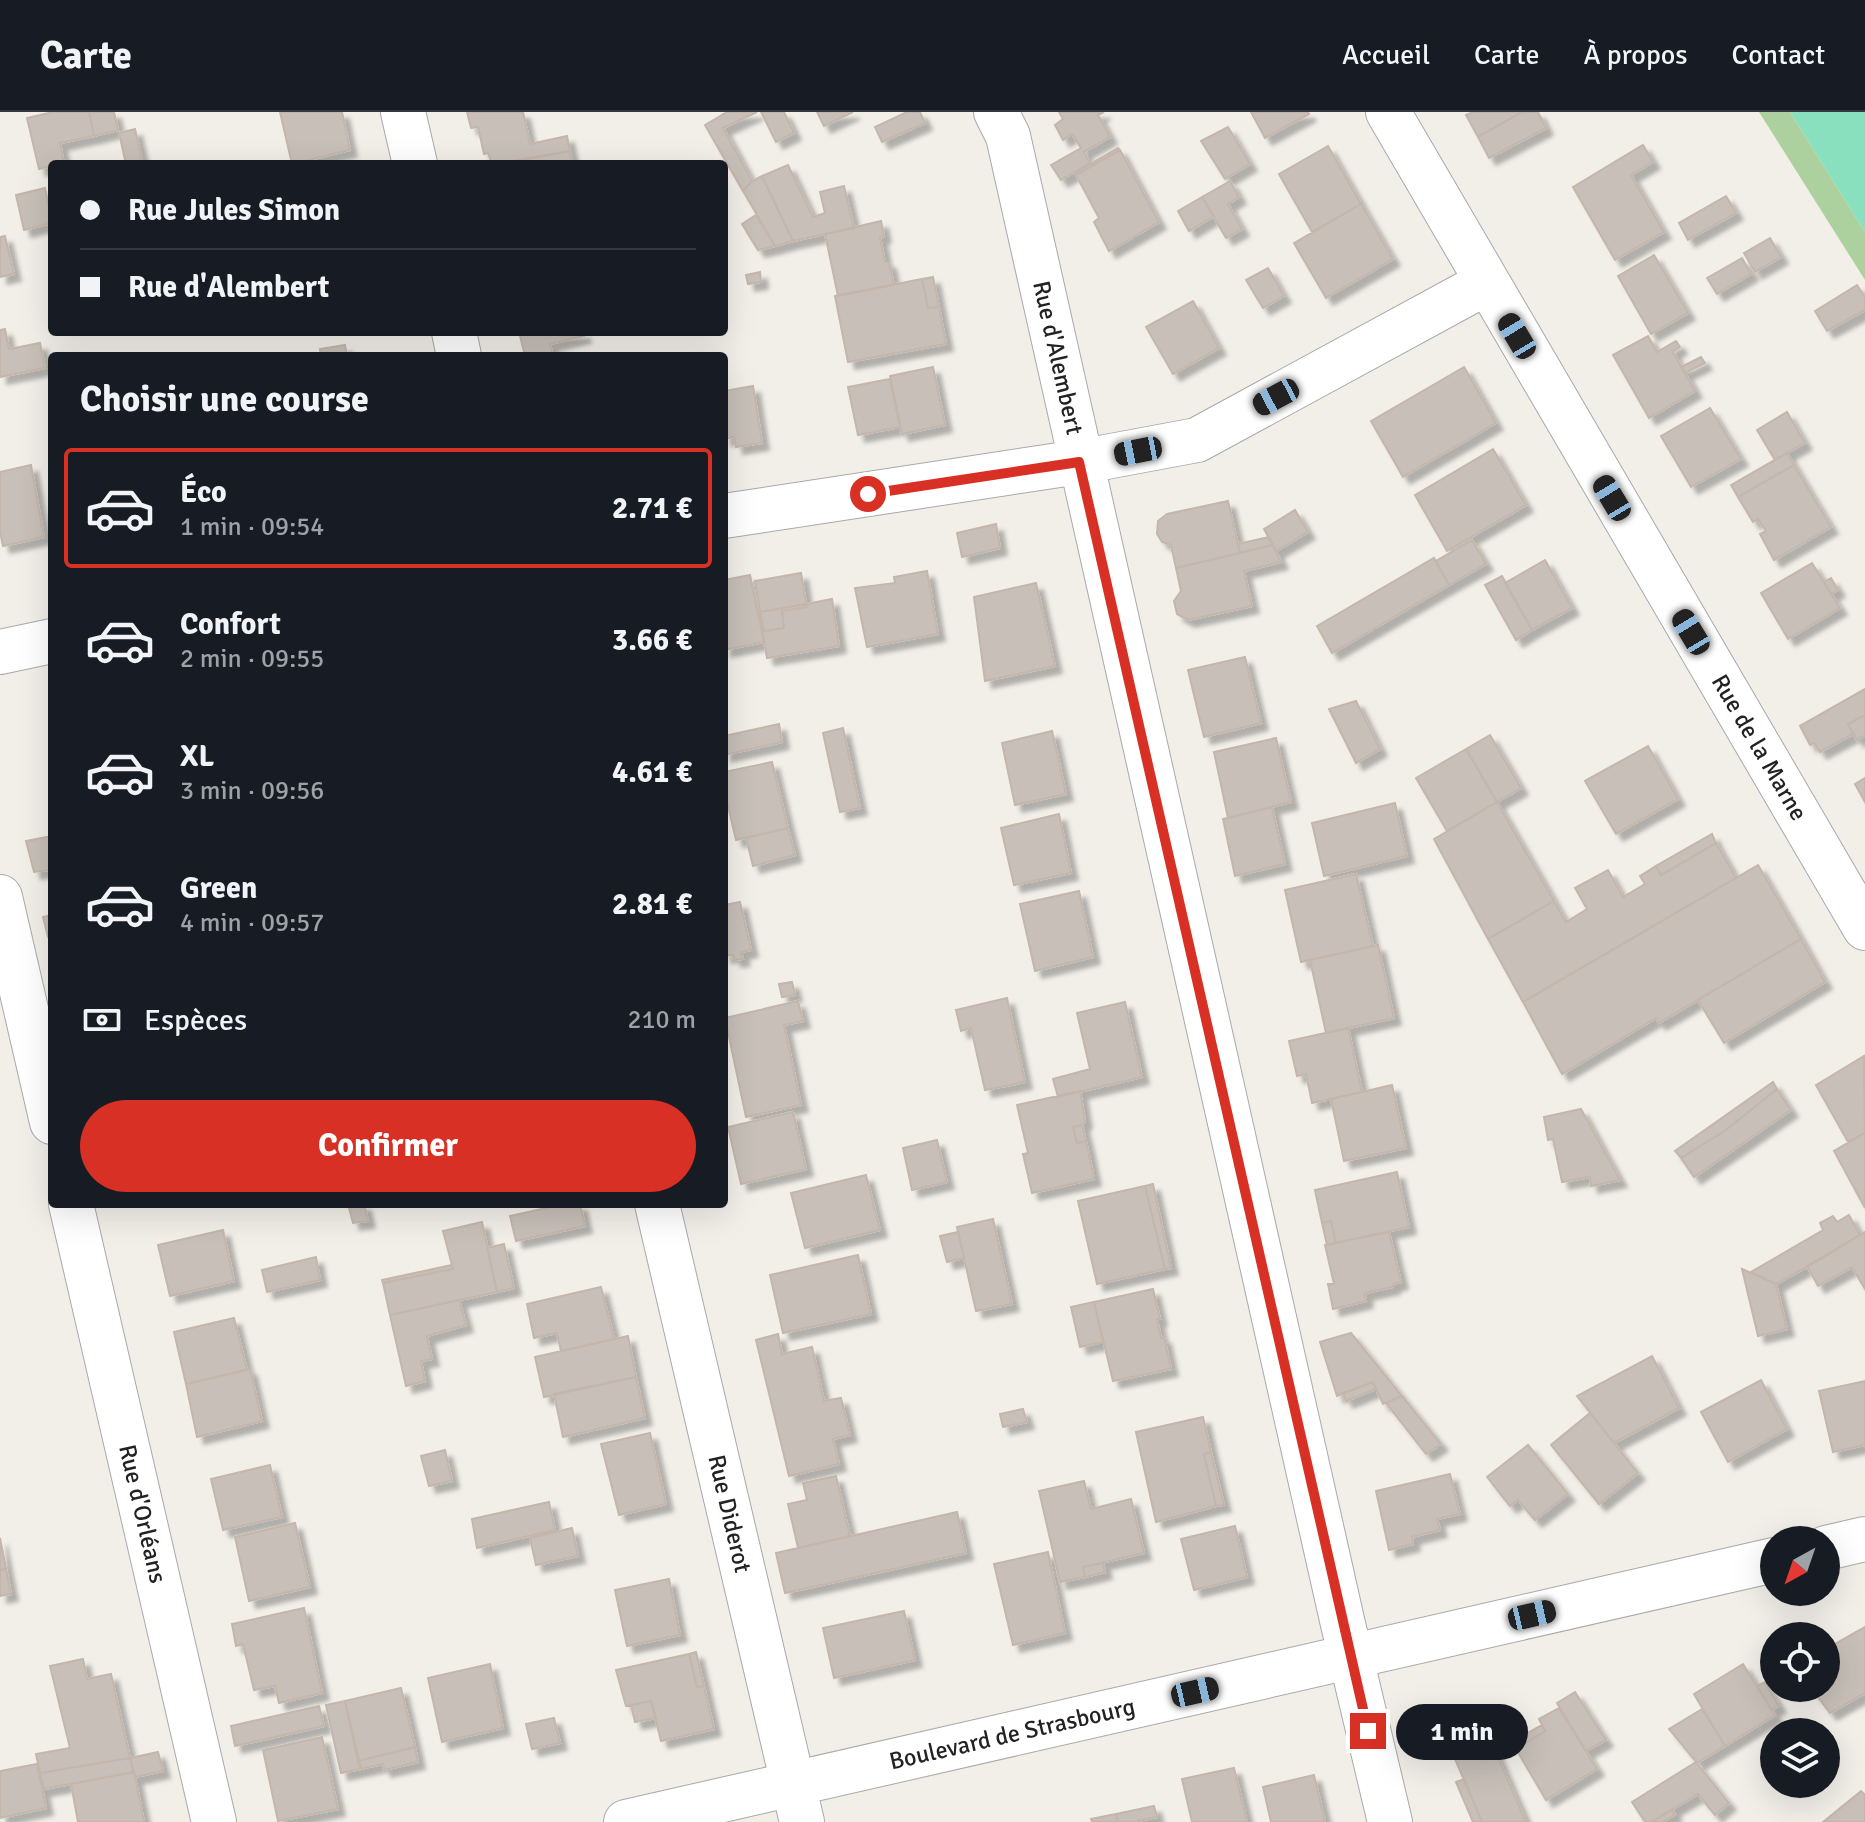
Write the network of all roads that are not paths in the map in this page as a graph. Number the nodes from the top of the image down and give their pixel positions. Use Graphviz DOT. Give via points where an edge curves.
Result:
graph roads {
  1 [pos="403,112"];
  2 [pos="996,112"];
  3 [pos="1388,112"];
  4 [pos="414,160"];
  5 [pos="1486,283"];
  6 [pos="1079,462"];
  7 [pos="728,515"];
  8 [pos="48,642"];
  9 [pos="0,652"];
  10 [pos="0,897"];
  11 [pos="1865,928"];
  12 [pos="48,1105"];
  13 [pos="72,1208"];
  14 [pos="658,1208"];
  15 [pos="1865,1539"];
  16 [pos="1840,1545"];
  17 [pos="1760,1563"];
  18 [pos="1351,1657"];
  19 [pos="797,1802"];
  20 [pos="214,1822"];
  21 [pos="626,1822"];
  22 [pos="1390,1822"];
  1 -- 4 [label="street"];
  2 -- 6 [label="street, Rue d'Alembert" via="1008,136"];
  3 -- 5 [label="street, Rue de la Marne"];
  5 -- 6 [label="street" via="1197,440"];
  5 -- 11 [label="street, Rue de la Marne"];
  6 -- 7 [label="street"];
  6 -- 18 [label="street, Rue d'Alembert"];
  8 -- 9 [label="street"];
  10 -- 12 [label="street"];
  13 -- 20 [label="street, Rue d'Orléans"];
  14 -- 19 [label="street, Rue Diderot"];
  15 -- 16 [label="street"];
  17 -- 18 [label="street, Boulevard de Strasbourg"];
  18 -- 19 [label="street, Boulevard de Strasbourg"];
  18 -- 22 [label="street, Rue d'Alembert"];
  19 -- 21 [label="street, Boulevard de Strasbourg"];
}
